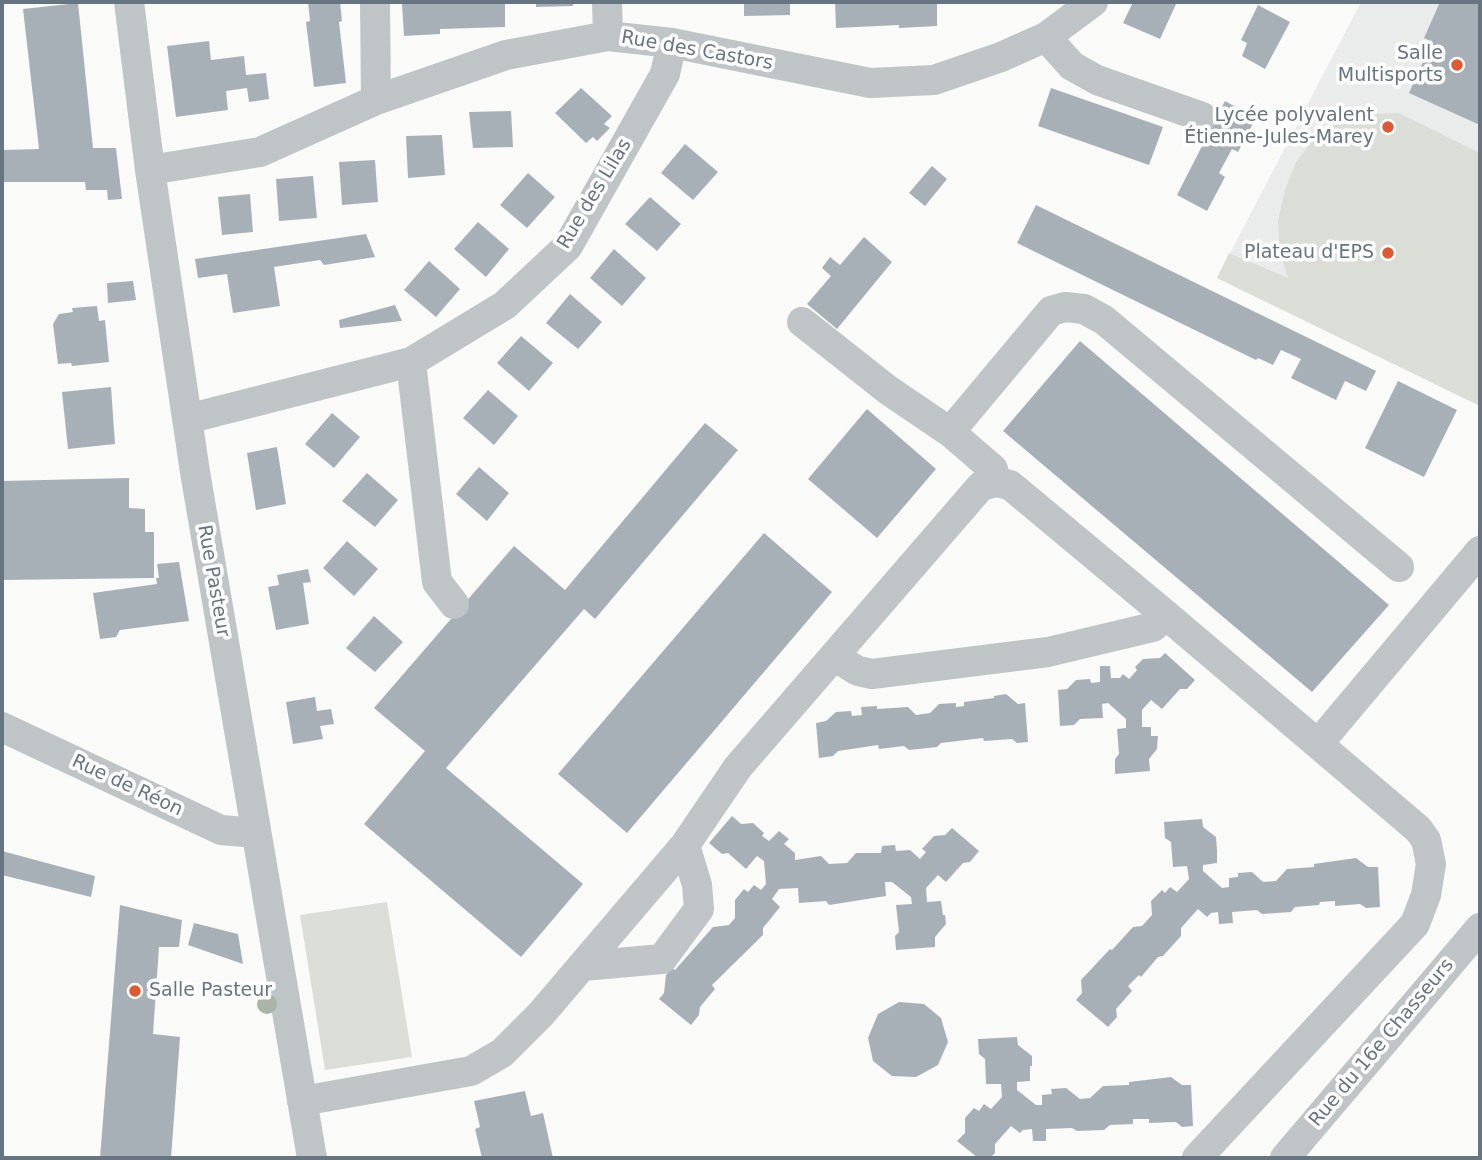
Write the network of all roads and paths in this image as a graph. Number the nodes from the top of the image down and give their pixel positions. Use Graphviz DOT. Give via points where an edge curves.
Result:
graph roads {
  1 [pos="129,2"];
  2 [pos="375,2"];
  3 [pos="607,2"];
  4 [pos="1093,2"];
  5 [pos="608,36"];
  6 [pos="1046,37"];
  7 [pos="673,43"];
  8 [pos="376,100"];
  9 [pos="1202,117"];
  10 [pos="150,170"];
  11 [pos="802,322"];
  12 [pos="411,362"];
  13 [pos="187,419"];
  14 [pos="950,432"];
  15 [pos="996,482"];
  16 [pos="1480,551"];
  17 [pos="1399,567"];
  18 [pos="454,604"];
  19 [pos="1166,615"];
  20 [pos="835,657"];
  21 [pos="2,727"];
  22 [pos="1318,744"];
  23 [pos="256,833"];
  24 [pos="685,845"];
  25 [pos="1480,928"];
  26 [pos="583,966"];
  27 [pos="302,1101"];
  28 [pos="303,1157"];
  29 [pos="1197,1158"];
  30 [pos="1284,1158"];
  1 -- 10 [label="street, Rue Pasteur"];
  2 -- 8 [label="street"];
  3 -- 5 [label="street"];
  4 -- 6 [label="street, Rue des Castors"];
  5 -- 7 [label="street, Rue des Castors"];
  5 -- 8 [label="street, Rue des Castors" via="506,55"];
  6 -- 7 [label="street, Rue des Castors" via="934,80 870,83"];
  6 -- 9 [label="street" via="1072,66 1097,80"];
  7 -- 12 [label="street, Rue des Lilas" via="665,74 568,246 505,305"];
  8 -- 10 [label="street, Rue des Castors" via="260,152"];
  10 -- 13 [label="street, Rue Pasteur"];
  11 -- 14 [label="street"];
  12 -- 13 [label="street, Rue des Lilas"];
  12 -- 18 [label="street" via="437,582"];
  13 -- 23 [label="street, Rue Pasteur"];
  14 -- 15 [label="street" via="993,469"];
  14 -- 17 [label="street" via="1051,311 1084,309 1104,320"];
  15 -- 19 [label="street" via="1010,485"];
  15 -- 20 [label="street" via="981,486"];
  16 -- 22 [label="street"];
  19 -- 20 [label="street" via="1153,627 1131,634 1034,654 872,674"];
  19 -- 22 [label="street"];
  20 -- 24 [label="street" via="738,767"];
  21 -- 23 [label="street, Rue de Réon" via="220,830"];
  22 -- 29 [label="street" via="1422,834 1431,864 1426,895 1415,924"];
  23 -- 27 [label="street, Rue Pasteur"];
  24 -- 26 [label="street"];
  24 -- 26 [label="street" via="699,909 662,959"];
  25 -- 30 [label="street, Rue du 16e Chasseurs"];
  26 -- 27 [label="street" via="502,1053 471,1071"];
  27 -- 28 [label="street, Rue Pasteur"];
}
